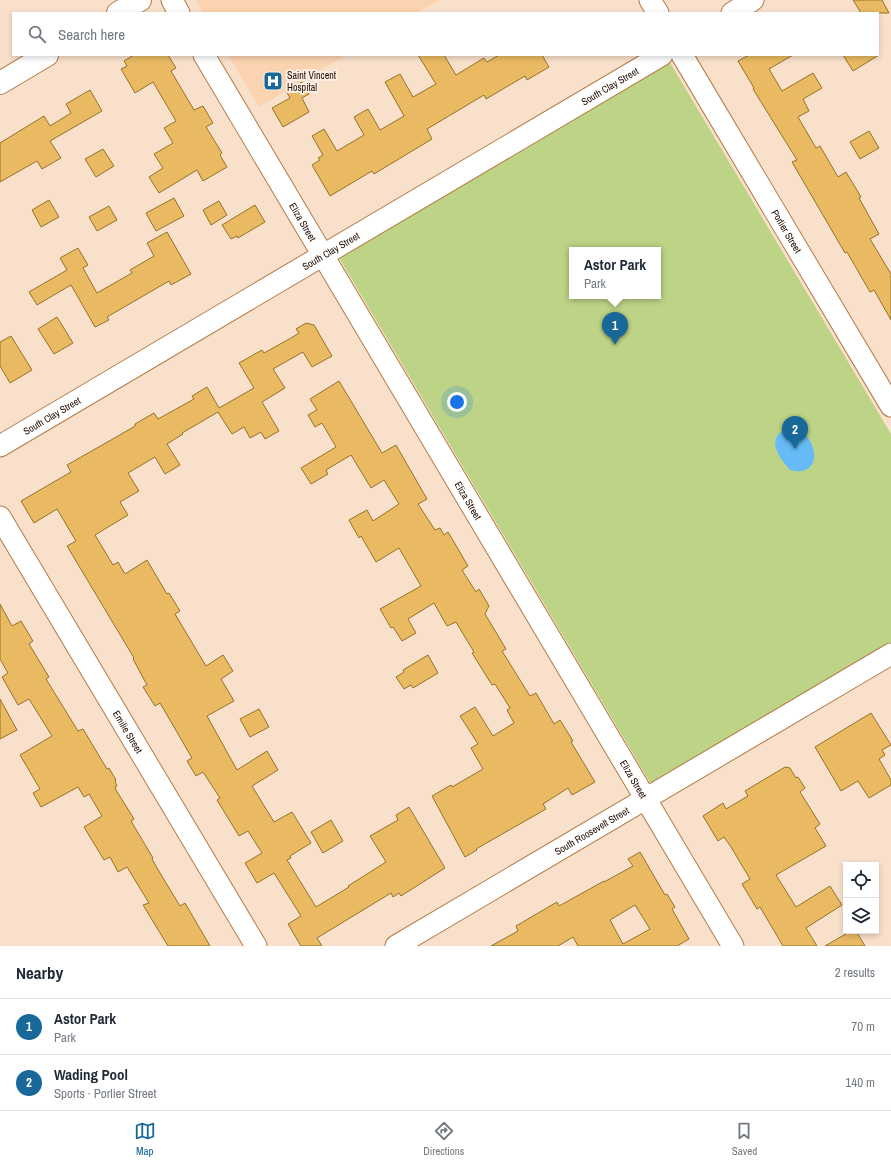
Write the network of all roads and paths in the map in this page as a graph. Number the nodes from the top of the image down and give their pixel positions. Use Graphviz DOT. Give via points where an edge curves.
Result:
graph roads {
  1 [pos="140,0"];
  2 [pos="172,0"];
  3 [pos="650,0"];
  4 [pos="753,0"];
  5 [pos="120,12"];
  6 [pos="178,12"];
  7 [pos="657,12"];
  8 [pos="734,12"];
  9 [pos="45,56"];
  10 [pos="205,56"];
  11 [pos="660,56"];
  12 [pos="683,56"];
  13 [pos="0,83"];
  14 [pos="323,255"];
  15 [pos="891,406"];
  16 [pos="0,446"];
  17 [pos="0,517"];
  18 [pos="891,654"];
  19 [pos="645,798"];
  20 [pos="256,946"];
  21 [pos="396,946"];
  22 [pos="733,946"];
  1 -- 5 [label="main road"];
  2 -- 6 [label="street"];
  3 -- 7 [label="street"];
  4 -- 8 [label="street"];
  9 -- 13 [label="main road"];
  10 -- 14 [label="street, Eliza Street"];
  11 -- 14 [label="street, South Clay Street"];
  12 -- 15 [label="street, Porlier Street"];
  14 -- 16 [label="street, South Clay Street"];
  14 -- 19 [label="street, Eliza Street"];
  17 -- 20 [label="street, Emilie Street"];
  18 -- 19 [label="street, South Roosevelt Street"];
  19 -- 21 [label="street, South Roosevelt Street"];
  19 -- 22 [label="street, Eliza Street"];
}
